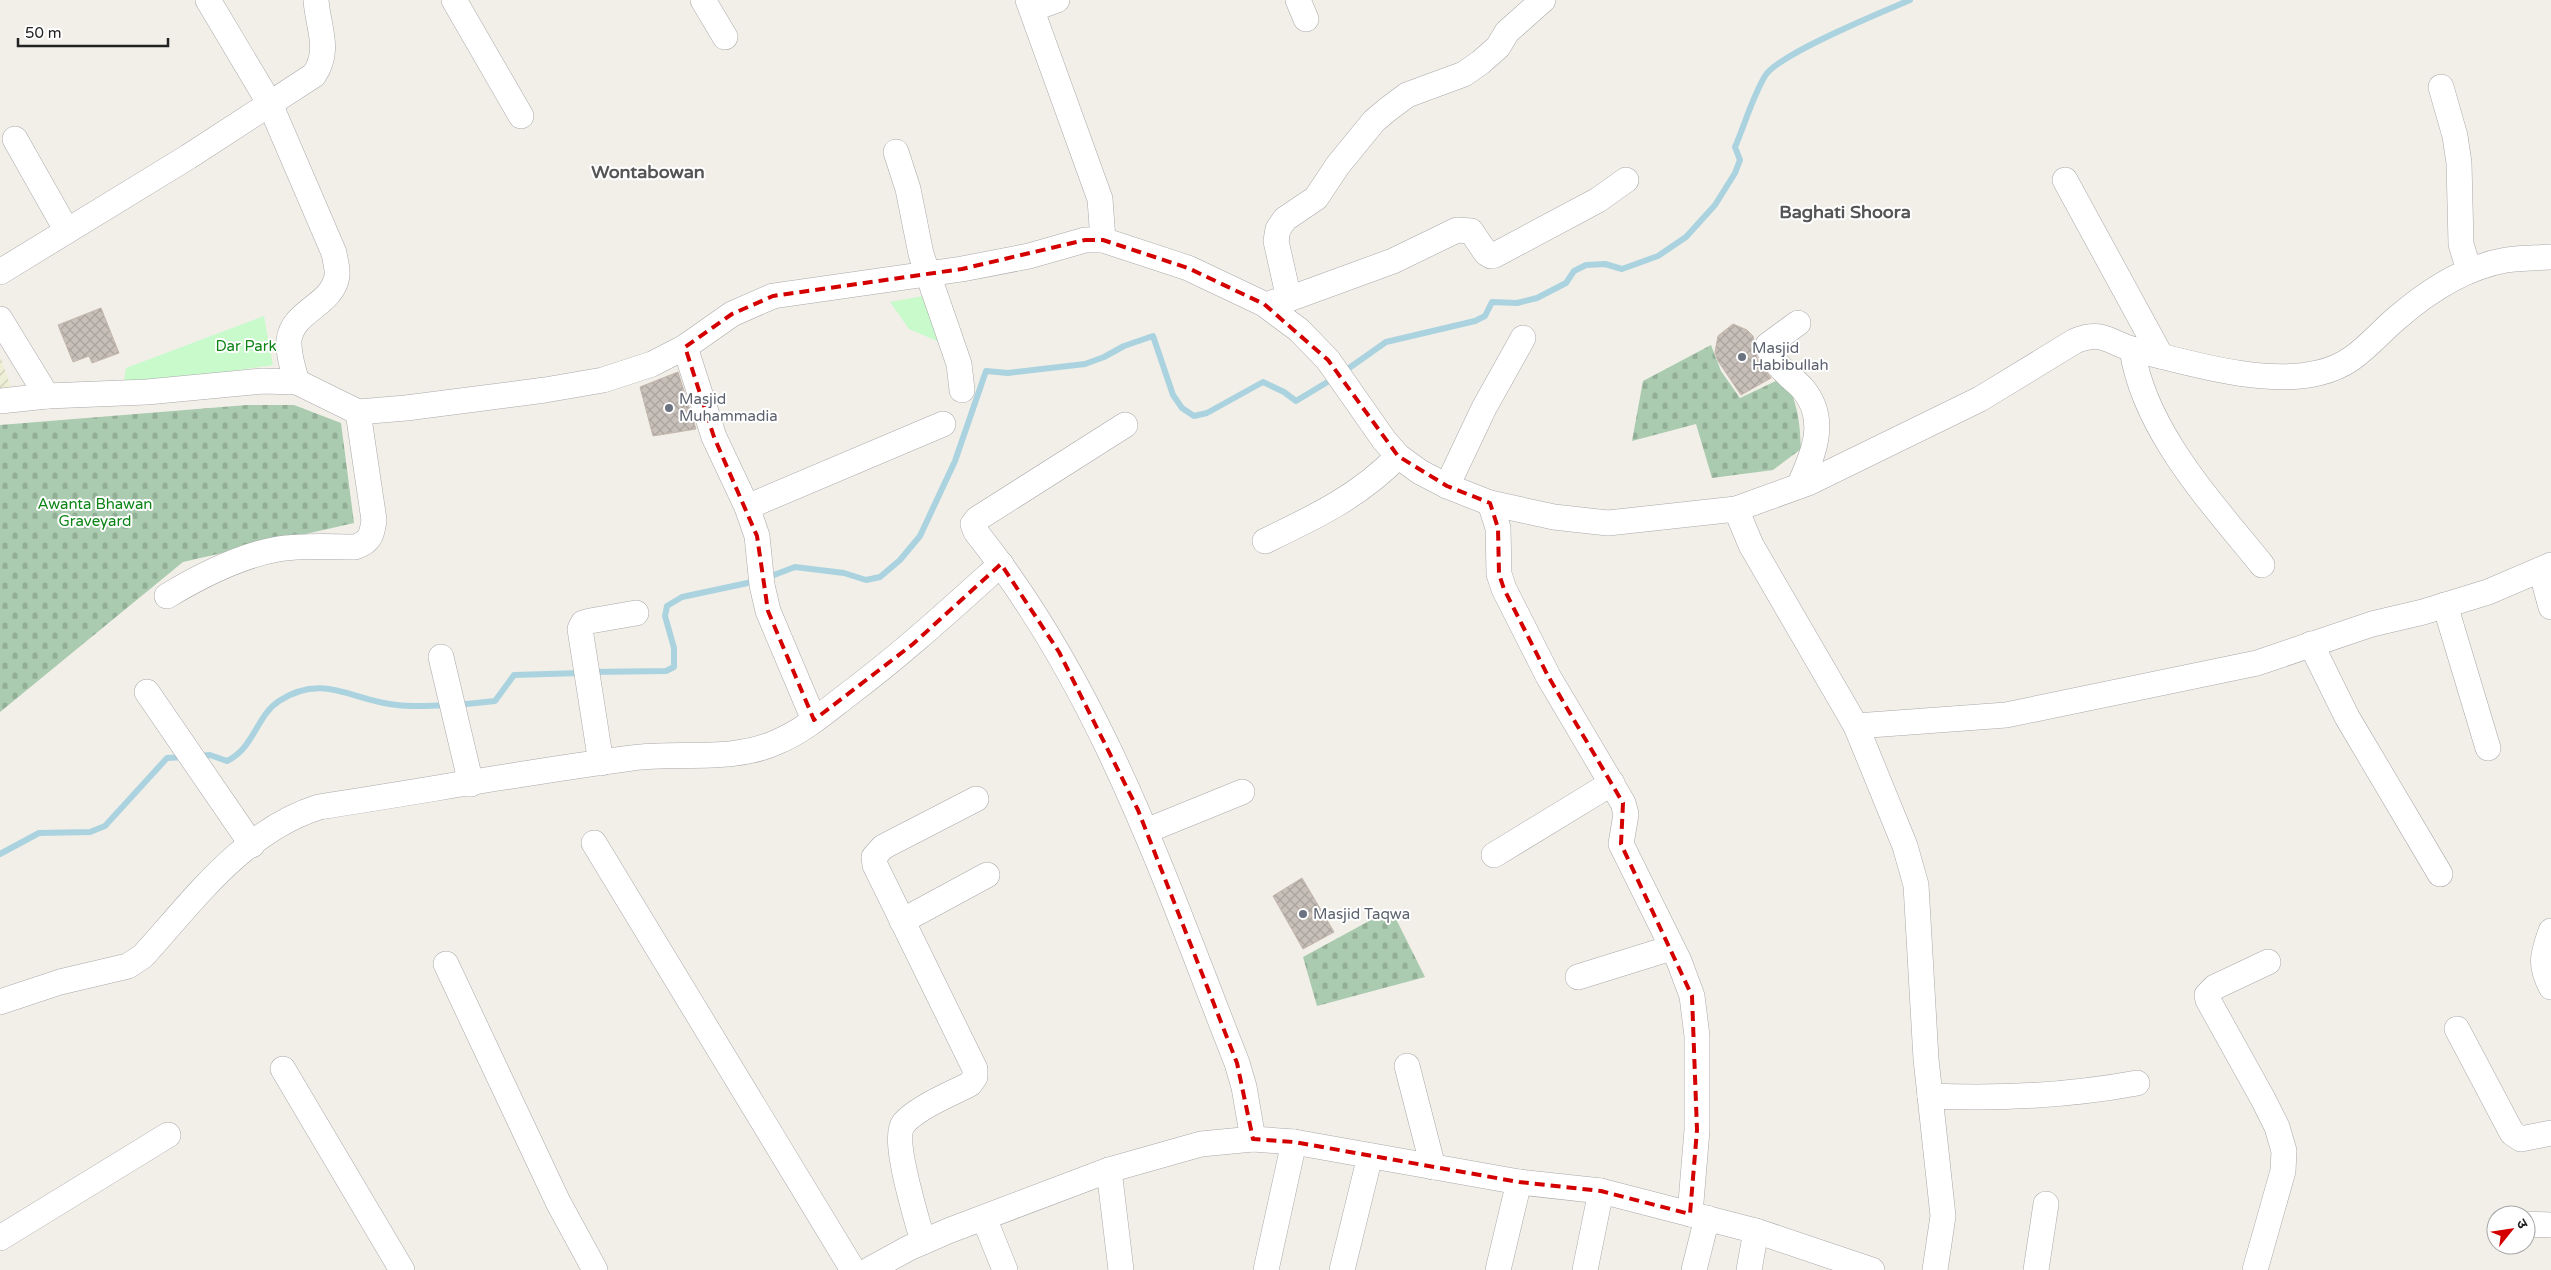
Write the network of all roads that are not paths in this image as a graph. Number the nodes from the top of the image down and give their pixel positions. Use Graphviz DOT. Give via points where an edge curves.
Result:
graph roads {
  1 [pos="208,0"];
  2 [pos="316,0"];
  3 [pos="454,0"];
  4 [pos="703,0"];
  5 [pos="1057,0"];
  6 [pos="1543,0"];
  7 [pos="1030,5"];
  8 [pos="725,37"];
  9 [pos="2441,87"];
  10 [pos="270,104"];
  11 [pos="521,116"];
  12 [pos="15,139"];
  13 [pos="896,152"];
  14 [pos="1626,180"];
  15 [pos="2065,180"];
  16 [pos="67,231"];
  17 [pos="1103,240"];
  18 [pos="2551,257"];
  19 [pos="2470,271"];
  20 [pos="0,272"];
  21 [pos="929,273"];
  22 [pos="1289,299"];
  23 [pos="1264,304"];
  24 [pos="0,319"];
  25 [pos="1798,323"];
  26 [pos="1523,338"];
  27 [pos="685,347"];
  28 [pos="2132,349"];
  29 [pos="2161,356"];
  30 [pos="297,382"];
  31 [pos="962,390"];
  32 [pos="47,396"];
  33 [pos="0,402"];
  34 [pos="358,412"];
  35 [pos="942,424"];
  36 [pos="1125,425"];
  37 [pos="1398,456"];
  38 [pos="1447,486"];
  39 [pos="1799,486"];
  40 [pos="1490,503"];
  41 [pos="747,507"];
  42 [pos="1736,509"];
  43 [pos="1265,542"];
  44 [pos="1001,564"];
  45 [pos="2262,565"];
  46 [pos="2546,567"];
  47 [pos="167,596"];
  48 [pos="2445,605"];
  49 [pos="2551,607"];
  50 [pos="636,613"];
  51 [pos="2311,644"];
  52 [pos="441,657"];
  53 [pos="147,692"];
  54 [pos="814,720"];
  55 [pos="1856,726"];
  56 [pos="2488,748"];
  57 [pos="601,763"];
  58 [pos="1612,783"];
  59 [pos="471,784"];
  60 [pos="1242,792"];
  61 [pos="976,799"];
  62 [pos="1146,831"];
  63 [pos="594,843"];
  64 [pos="252,845"];
  65 [pos="1494,855"];
  66 [pos="2440,874"];
  67 [pos="987,875"];
  68 [pos="902,921"];
  69 [pos="2551,931"];
  70 [pos="1671,948"];
  71 [pos="2268,962"];
  72 [pos="446,964"];
  73 [pos="1578,977"];
  74 [pos="2551,987"];
  75 [pos="0,1002"];
  76 [pos="2457,1029"];
  77 [pos="1408,1066"];
  78 [pos="283,1069"];
  79 [pos="2136,1083"];
  80 [pos="1930,1096"];
  81 [pos="2551,1133"];
  82 [pos="168,1135"];
  83 [pos="1253,1139"];
  84 [pos="1294,1142"];
  85 [pos="1370,1156"];
  86 [pos="1433,1168"];
  87 [pos="1109,1170"];
  88 [pos="1518,1182"];
  89 [pos="1601,1191"];
  90 [pos="2046,1204"];
  91 [pos="1699,1216"];
  92 [pos="984,1218"];
  93 [pos="2536,1224"];
  94 [pos="2551,1225"];
  95 [pos="1756,1231"];
  96 [pos="0,1238"];
  97 [pos="922,1242"];
  98 [pos="402,1270"];
  99 [pos="595,1270"];
  100 [pos="853,1270"];
  101 [pos="869,1270"];
  102 [pos="1005,1270"];
  103 [pos="1120,1270"];
  104 [pos="1266,1270"];
  105 [pos="1342,1270"];
  106 [pos="1498,1270"];
  107 [pos="1586,1270"];
  108 [pos="1694,1270"];
  109 [pos="1749,1270"];
  110 [pos="1872,1270"];
  111 [pos="1935,1270"];
  112 [pos="2036,1270"];
  113 [pos="2255,1270"];
  1 -- 10 [label="street"];
  2 -- 10 [label="street" via="324,53 321,64 314,75"];
  3 -- 11 [label="street"];
  4 -- 8 [label="street"];
  5 -- 7 [label="street"];
  6 -- 22 [label="street" via="1507,32 1498,47 1482,62 1464,74 1407,95 1387,110 1338,165 1316,198 1285,219 1278,228 1276,241"];
  7 -- 17 [label="street" via="1100,199"];
  9 -- 19 [label="street" via="2455,136 2459,162 2461,244"];
  10 -- 16 [label="street"];
  10 -- 30 [label="street" via="322,220 338,275 334,287 322,301 294,324 289,340"];
  12 -- 16 [label="street"];
  13 -- 21 [label="street" via="908,189 919,246"];
  14 -- 22 [label="street" via="1598,200 1495,255 1486,253 1471,231 1457,230 1393,262"];
  15 -- 29 [label="street"];
  16 -- 20 [label="street"];
  17 -- 21 [label="street" via="1085,240 1029,256 962,270"];
  17 -- 23 [label="street" via="1188,268"];
  18 -- 19 [label="street" via="2506,260"];
  19 -- 29 [label="street" via="2433,291 2396,318 2343,366 2317,374 2274,376 2220,369"];
  21 -- 27 [label="street" via="773,296 732,314"];
  21 -- 31 [label="street" via="958,364"];
  22 -- 23 [label="street"];
  23 -- 37 [label="street" via="1298,330 1339,374"];
  24 -- 32 [label="street"];
  25 -- 39 [label="street" via="1768,345 1777,363 1803,389 1815,413 1818,431 1814,452"];
  26 -- 38 [label="street" via="1484,408"];
  27 -- 34 [label="street" via="652,364 603,380"];
  27 -- 41 [label="street" via="714,437"];
  28 -- 29 [label="street"];
  28 -- 39 [label="street" via="2104,336 2088,336 2075,341 1980,399"];
  28 -- 45 [label="street" via="2145,398 2176,454"];
  30 -- 32 [label="street" via="264,381 147,392"];
  30 -- 34 [label="street"];
  32 -- 33 [label="street"];
  34 -- 47 [label="street" via="374,520 372,536 366,544 277,550 243,559 193,580"];
  35 -- 41 [label="street"];
  36 -- 44 [label="street" via="977,519 974,524 976,532"];
  37 -- 38 [label="street"];
  37 -- 43 [label="street" via="1383,472 1344,501"];
  38 -- 40 [label="street"];
  39 -- 42 [label="street"];
  40 -- 42 [label="street" via="1554,517 1608,523"];
  40 -- 58 [label="street" via="1498,528 1499,574 1504,589 1548,676"];
  41 -- 54 [label="street" via="757,536 768,611"];
  42 -- 55 [label="street" via="1751,545"];
  44 -- 54 [label="street" via="912,644"];
  44 -- 62 [label="street" via="1059,652 1118,767"];
  46 -- 48 [label="street" via="2488,592"];
  46 -- 49 [label="street"];
  48 -- 51 [label="street"];
  48 -- 56 [label="street"];
  50 -- 57 [label="street" via="584,623 580,629"];
  51 -- 55 [label="street" via="2257,663 2031,711"];
  51 -- 66 [label="street" via="2347,717"];
  52 -- 59 [label="street"];
  53 -- 64 [label="street"];
  54 -- 57 [label="street" via="797,732 758,750 675,754"];
  55 -- 80 [label="street" via="1905,846 1916,885"];
  57 -- 59 [label="street"];
  58 -- 65 [label="street"];
  58 -- 70 [label="street" via="1626,814 1621,844"];
  59 -- 64 [label="street" via="319,807 296,814"];
  60 -- 62 [label="street"];
  61 -- 68 [label="street" via="883,847 874,857 875,866"];
  62 -- 83 [label="street" via="1237,1063"];
  63 -- 100 [label="street"];
  64 -- 75 [label="street" via="204,885 143,956 128,966 60,982"];
  67 -- 68 [label="street"];
  68 -- 97 [label="street" via="975,1069 975,1077 970,1084 911,1116 899,1136"];
  69 -- 74 [label="street" via="2542,965"];
  70 -- 73 [label="street"];
  70 -- 91 [label="street" via="1692,996 1697,1036"];
  71 -- 113 [label="street" via="2215,987 2208,995 2277,1127 2284,1151 2283,1171"];
  72 -- 99 [label="street" via="558,1202"];
  76 -- 81 [label="street" via="2512,1133 2521,1139"];
  77 -- 86 [label="street"];
  78 -- 98 [label="street"];
  79 -- 80 [label="street" via="2054,1095 1993,1099"];
  80 -- 111 [label="street" via="1943,1216"];
  82 -- 96 [label="street"];
  83 -- 84 [label="street"];
  83 -- 87 [label="street" via="1201,1144"];
  84 -- 85 [label="street"];
  84 -- 104 [label="street"];
  85 -- 86 [label="street"];
  85 -- 105 [label="street"];
  86 -- 88 [label="street"];
  87 -- 92 [label="street"];
  87 -- 103 [label="street"];
  88 -- 89 [label="street"];
  88 -- 106 [label="street"];
  89 -- 91 [label="street"];
  89 -- 107 [label="street"];
  90 -- 112 [label="street"];
  91 -- 95 [label="street"];
  91 -- 108 [label="street"];
  92 -- 97 [label="street"];
  92 -- 102 [label="street"];
  93 -- 94 [label="street"];
  95 -- 109 [label="street"];
  95 -- 110 [label="street"];
  97 -- 101 [label="street"];
}
